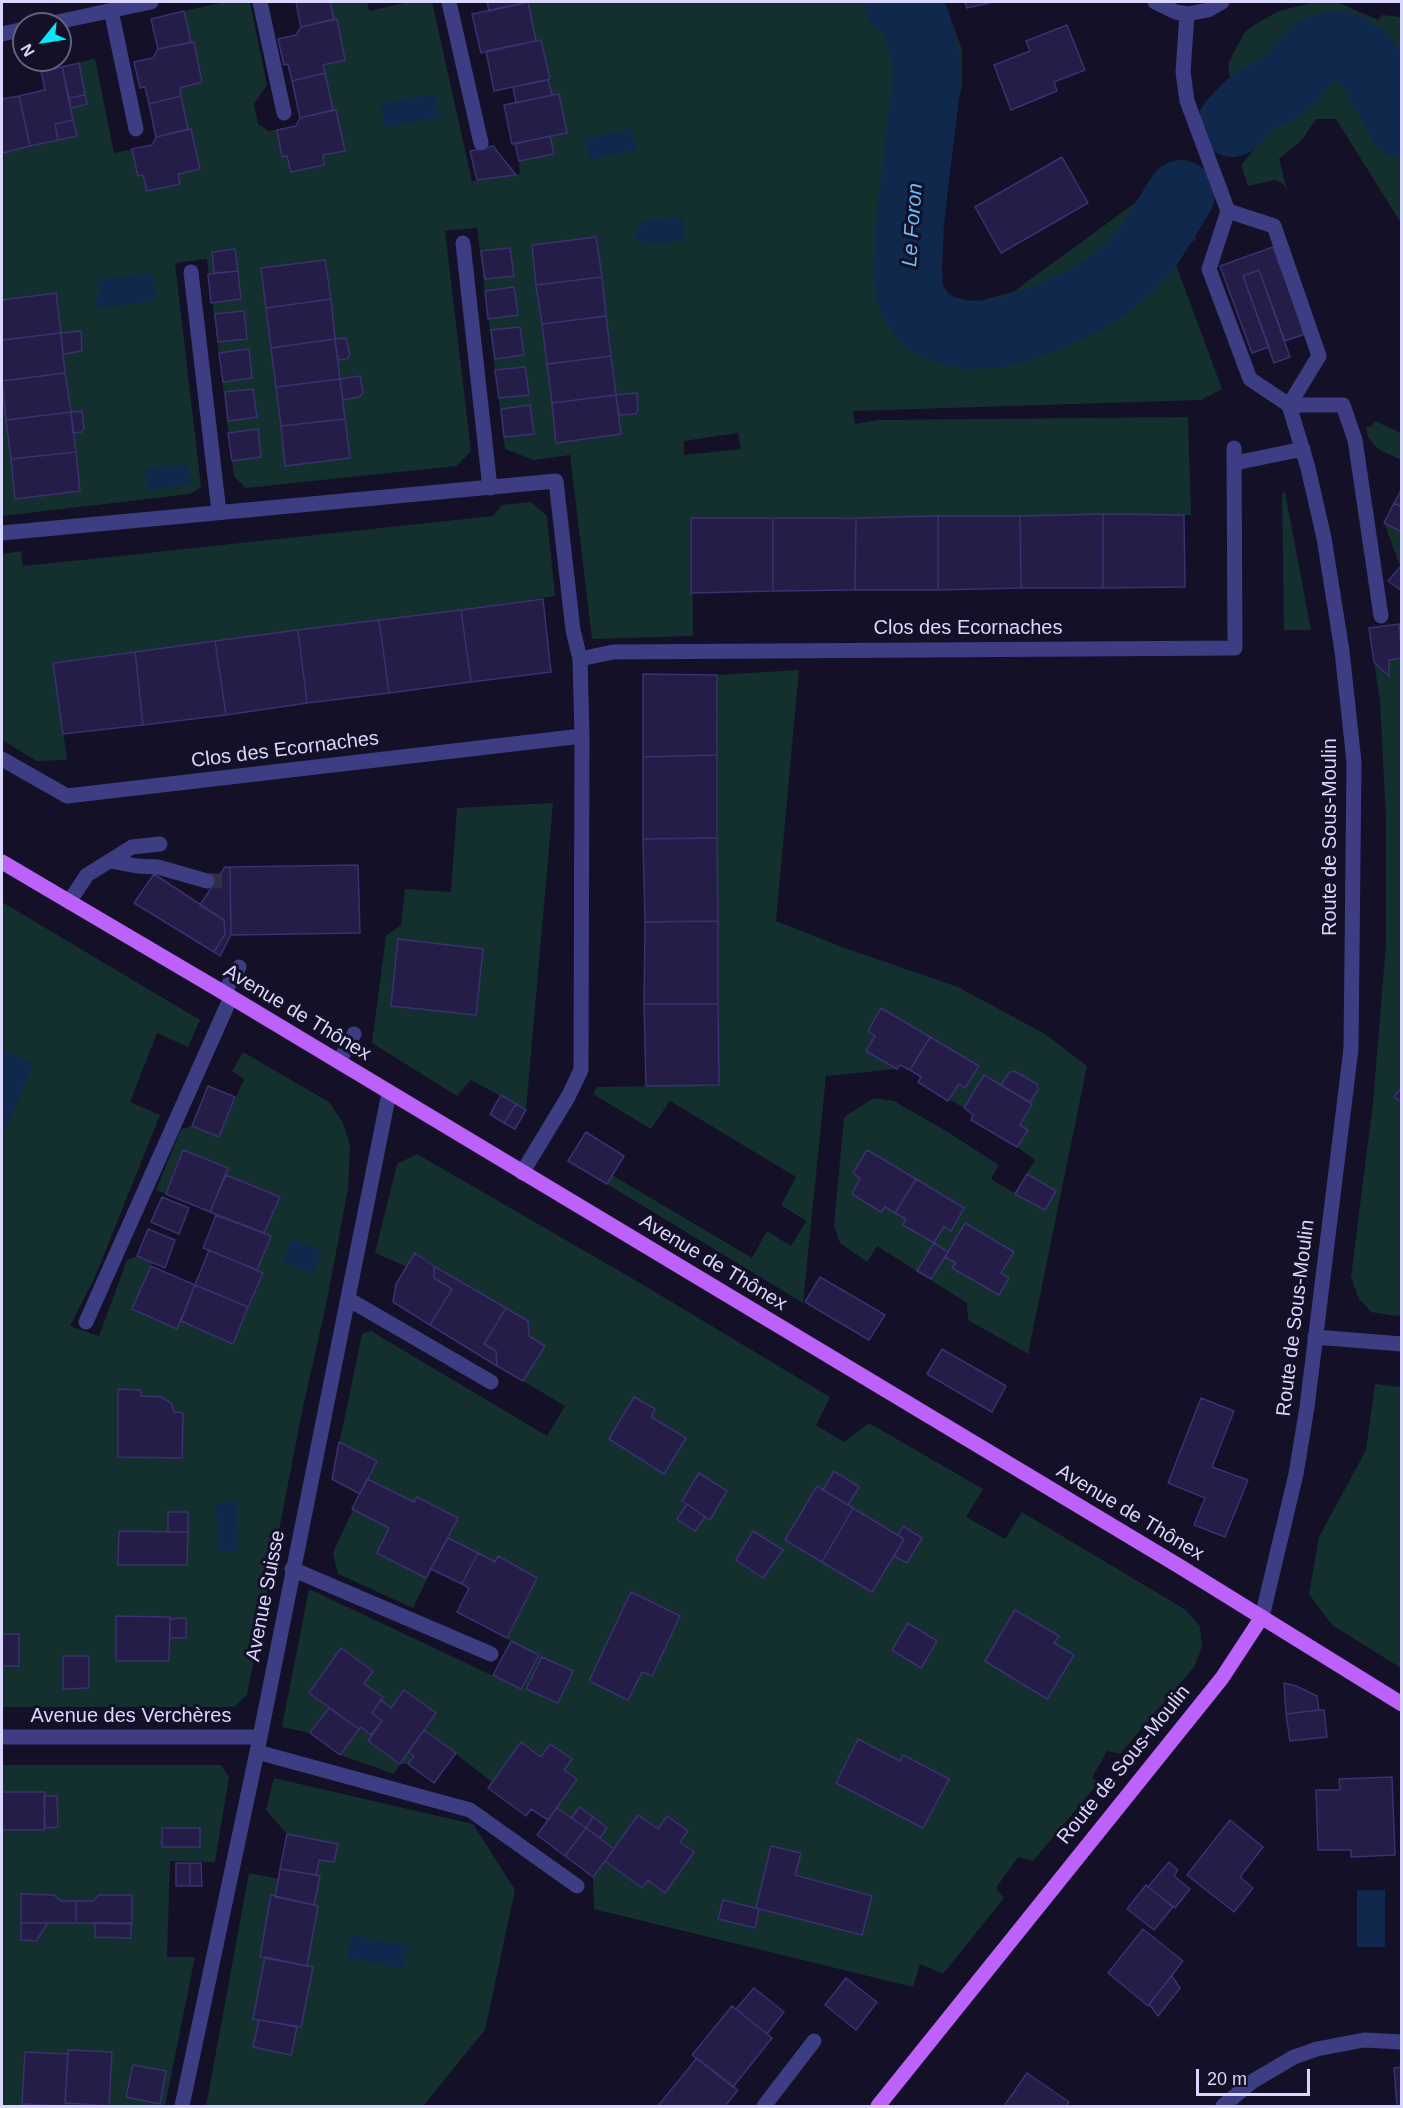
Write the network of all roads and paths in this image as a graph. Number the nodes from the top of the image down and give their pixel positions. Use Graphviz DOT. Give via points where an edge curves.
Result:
graph roads {
  1 [pos="151,2"];
  2 [pos="260,2"];
  3 [pos="449,2"];
  4 [pos="1155,2"];
  5 [pos="1222,2"];
  6 [pos="111,10"];
  7 [pos="1187,14"];
  8 [pos="72,19"];
  9 [pos="284,113"];
  10 [pos="136,129"];
  11 [pos="481,143"];
  12 [pos="1228,211"];
  13 [pos="464,243"];
  14 [pos="191,272"];
  15 [pos="1289,405"];
  16 [pos="1303,449"];
  17 [pos="490,488"];
  18 [pos="219,512"];
  19 [pos="2,533"];
  20 [pos="1382,616"];
  21 [pos="580,659"];
  22 [pos="582,736"];
  23 [pos="2,759"];
  24 [pos="160,844"];
  25 [pos="110,861"];
  26 [pos="2,862"];
  27 [pos="207,881"];
  28 [pos="69,902"];
  29 [pos="239,968"];
  30 [pos="227,995"];
  31 [pos="354,1034"];
  32 [pos="339,1062"];
  33 [pos="389,1094"];
  34 [pos="522,1173"];
  35 [pos="348,1299"];
  36 [pos="86,1323"];
  37 [pos="1315,1338"];
  38 [pos="1401,1344"];
  39 [pos="491,1382"];
  40 [pos="292,1569"];
  41 [pos="1262,1617"];
  42 [pos="490,1654"];
  43 [pos="1401,1704"];
  44 [pos="2,1737"];
  45 [pos="258,1744"];
  46 [pos="577,1886"];
  47 [pos="813,2041"];
  48 [pos="1401,2042"];
  49 [pos="182,2106"];
  50 [pos="764,2106"];
  51 [pos="878,2106"];
  52 [pos="1223,2106"];
  1 -- 6 [label="street"];
  2 -- 9 [label="street"];
  3 -- 11 [label="street"];
  4 -- 7 [label="street"];
  5 -- 7 [label="street" via="1208,10"];
  6 -- 8 [label="street"];
  6 -- 10 [label="street"];
  7 -- 12 [label="street" via="1183,72 1187,100"];
  12 -- 15 [label="street" via="1209,268 1250,379"];
  12 -- 15 [label="street" via="1274,226 1319,356"];
  13 -- 17 [label="street"];
  14 -- 18 [label="street"];
  15 -- 16 [label="street, Route de Sous-Moulin"];
  15 -- 20 [label="street" via="1344,405 1355,440"];
  16 -- 21 [label="street, Clos des Ecornaches" via="1234,456 1235,648 613,652"];
  16 -- 37 [label="street, Route de Sous-Moulin" via="1324,538 1354,762 1351,1048"];
  17 -- 18 [label="street"];
  17 -- 21 [label="street" via="556,481 573,630"];
  18 -- 19 [label="street"];
  21 -- 22 [label="street"];
  22 -- 23 [label="street, Clos des Ecornaches" via="67,796"];
  22 -- 34 [label="street" via="581,1070"];
  24 -- 25 [label="street" via="132,847"];
  25 -- 27 [label="street" via="158,867"];
  25 -- 28 [label="street" via="87,875"];
  26 -- 28 [label="main road, Avenue de Thônex"];
  28 -- 30 [label="main road, Avenue de Thônex"];
  29 -- 30 [label="street"];
  30 -- 32 [label="main road, Avenue de Thônex"];
  30 -- 36 [label="street"];
  31 -- 32 [label="street"];
  32 -- 33 [label="main road, Avenue de Thônex"];
  33 -- 34 [label="main road, Avenue de Thônex"];
  33 -- 35 [label="street, Avenue Suisse"];
  34 -- 41 [label="main road, Avenue de Thônex"];
  35 -- 39 [label="street"];
  35 -- 40 [label="street, Avenue Suisse"];
  37 -- 38 [label="street"];
  37 -- 41 [label="street, Route de Sous-Moulin" via="1296,1474"];
  40 -- 42 [label="street"];
  40 -- 45 [label="street, Avenue Suisse"];
  41 -- 43 [label="main road, Avenue de Thônex"];
  41 -- 51 [label="main road, Route de Sous-Moulin" via="1222,1678"];
  44 -- 45 [label="street, Avenue des Verchères"];
  45 -- 46 [label="street, Avenue des Verchères" via="470,1810"];
  45 -- 49 [label="street, Avenue Suisse"];
  47 -- 50 [label="street"];
  48 -- 52 [label="street" via="1364,2040 1294,2057 1253,2081"];
}
